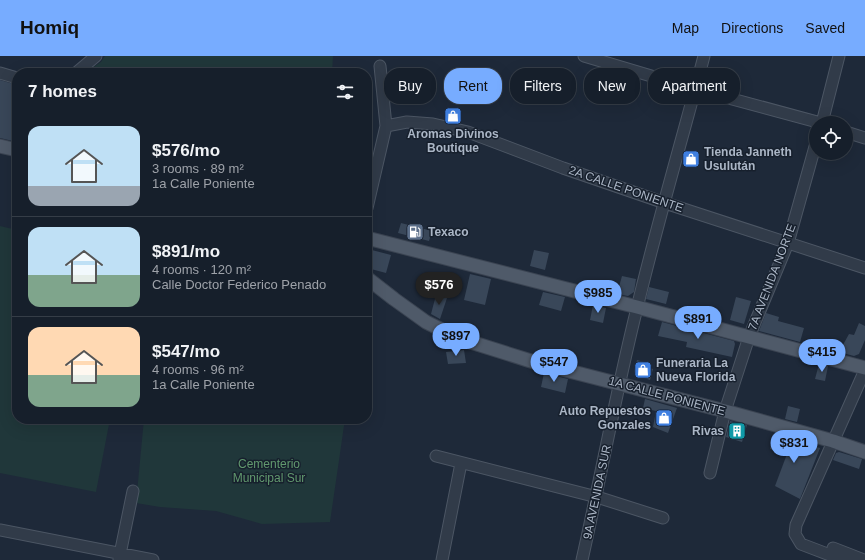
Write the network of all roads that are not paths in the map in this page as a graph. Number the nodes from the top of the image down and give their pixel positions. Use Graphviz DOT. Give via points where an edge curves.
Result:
graph roads {
  1 [pos="96,56"];
  2 [pos="584,56"];
  3 [pos="704,56"];
  4 [pos="839,56"];
  5 [pos="380,66"];
  6 [pos="82,68"];
  7 [pos="701,68"];
  8 [pos="0,73"];
  9 [pos="648,75"];
  10 [pos="12,77"];
  11 [pos="740,101"];
  12 [pos="691,104"];
  13 [pos="823,116"];
  14 [pos="809,120"];
  15 [pos="386,126"];
  16 [pos="853,134"];
  17 [pos="865,138"];
  18 [pos="0,146"];
  19 [pos="12,149"];
  20 [pos="811,160"];
  21 [pos="372,186"];
  22 [pos="665,203"];
  23 [pos="372,239"];
  24 [pos="788,243"];
  25 [pos="865,268"];
  26 [pos="372,282"];
  27 [pos="637,307"];
  28 [pos="749,337"];
  29 [pos="865,369"];
  30 [pos="619,383"];
  31 [pos="725,411"];
  32 [pos="833,441"];
  33 [pos="865,452"];
  34 [pos="436,456"];
  35 [pos="461,463"];
  36 [pos="710,473"];
  37 [pos="133,491"];
  38 [pos="597,497"];
  39 [pos="663,518"];
  40 [pos="0,530"];
  41 [pos="795,534"];
  42 [pos="120,557"];
  43 [pos="153,560"];
  44 [pos="442,560"];
  45 [pos="582,560"];
  46 [pos="843,560"];
  47 [pos="864,560"];
  1 -- 6 [label="street"];
  2 -- 9 [label="street"];
  3 -- 7 [label="street, 9A AVENIDA SUR"];
  4 -- 13 [label="street"];
  5 -- 15 [label="street"];
  8 -- 10 [label="street"];
  11 -- 14 [label="street"];
  12 -- 22 [label="street, 9A AVENIDA SUR"];
  15 -- 21 [label="street"];
  15 -- 22 [label="street, 2A CALLE PONIENTE" via="407,122 432,124 468,132"];
  16 -- 17 [label="street"];
  18 -- 19 [label="main road"];
  20 -- 24 [label="street, 7A AVENIDA NORTE"];
  22 -- 24 [label="street, 2A CALLE PONIENTE"];
  22 -- 27 [label="street, 9A AVENIDA SUR"];
  23 -- 27 [label="main road"];
  24 -- 25 [label="street, 2A CALLE PONIENTE"];
  24 -- 28 [label="street, 7A AVENIDA NORTE"];
  26 -- 30 [label="main road, 1A CALLE PONIENTE" via="426,322 458,338 534,362"];
  27 -- 28 [label="main road"];
  27 -- 30 [label="street, 9A AVENIDA SUR"];
  28 -- 29 [label="main road"];
  28 -- 31 [label="street, 7A AVENIDA NORTE"];
  29 -- 32 [label="street"];
  30 -- 31 [label="main road, 1A CALLE PONIENTE"];
  30 -- 38 [label="street, 9A AVENIDA SUR"];
  31 -- 32 [label="main road, 1A CALLE PONIENTE"];
  31 -- 36 [label="street, 7A AVENIDA NORTE"];
  32 -- 33 [label="main road, 1A CALLE PONIENTE"];
  32 -- 41 [label="street" via="798,520"];
  34 -- 35 [label="street"];
  35 -- 38 [label="street"];
  35 -- 44 [label="street"];
  37 -- 42 [label="street"];
  38 -- 39 [label="street"];
  38 -- 45 [label="street, 9A AVENIDA SUR"];
  40 -- 42 [label="street"];
  41 -- 46 [label="street" via="802,544"];
  41 -- 47 [label="street"];
  42 -- 43 [label="street"];
}
